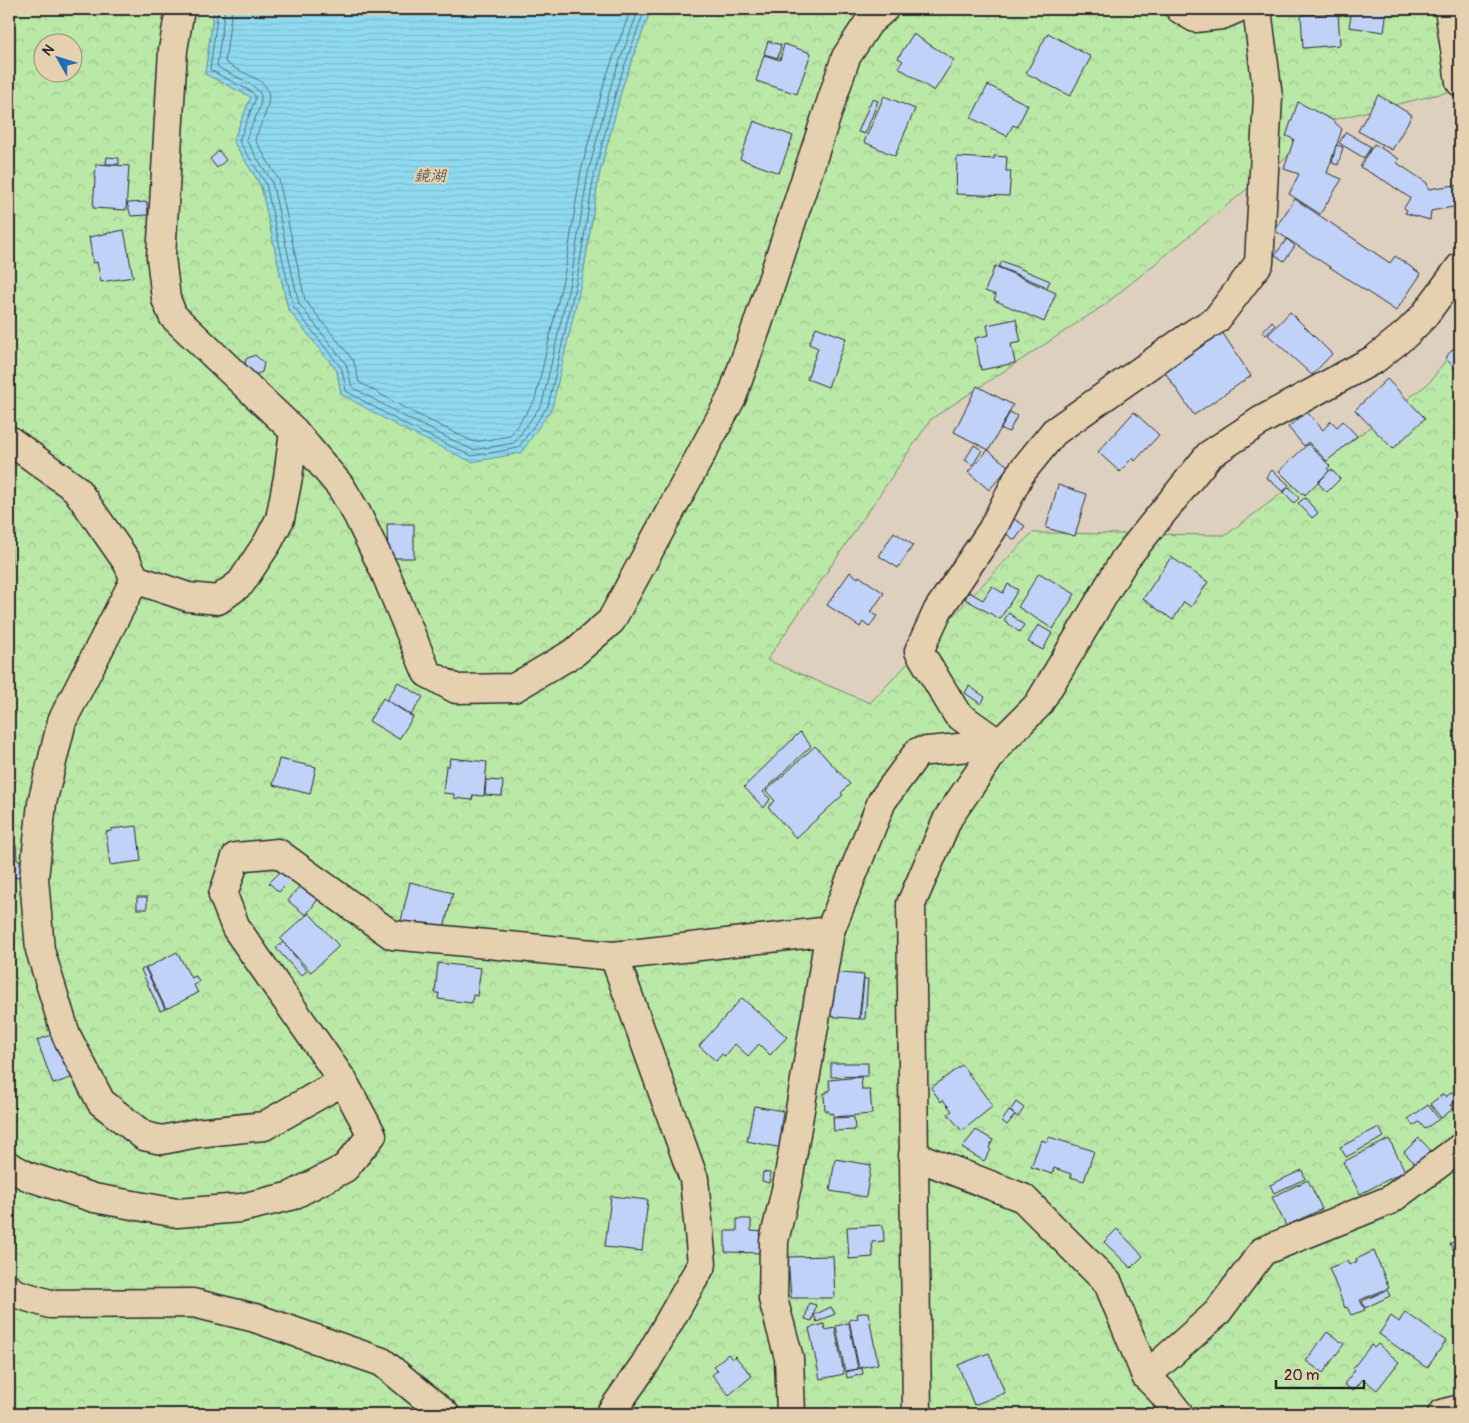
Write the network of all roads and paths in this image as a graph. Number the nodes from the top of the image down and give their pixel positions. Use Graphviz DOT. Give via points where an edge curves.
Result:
graph roads {
  1 [pos="180,9"];
  2 [pos="884,9"];
  3 [pos="1180,9"];
  4 [pos="1236,9"];
  5 [pos="1257,9"];
  6 [pos="1449,9"];
  7 [pos="1460,82"];
  8 [pos="1460,267"];
  9 [pos="294,431"];
  10 [pos="9,440"];
  11 [pos="135,579"];
  12 [pos="999,744"];
  13 [pos="830,931"];
  14 [pos="614,956"];
  15 [pos="343,1082"];
  16 [pos="1460,1148"];
  17 [pos="914,1155"];
  18 [pos="9,1166"];
  19 [pos="9,1289"];
  20 [pos="1146,1376"];
  21 [pos="1460,1410"];
  22 [pos="445,1414"];
  23 [pos="610,1414"];
  24 [pos="791,1414"];
  25 [pos="917,1414"];
  26 [pos="1179,1414"];
  27 [pos="1442,1414"];
  1 -- 9 [label="street" via="173,50 161,257 166,299 174,316"];
  2 -- 9 [label="street" via="869,22 846,57 732,397 611,621 575,652 514,688 456,690 427,673 357,514 341,487"];
  3 -- 4 [label="street" via="1195,18 1222,15"];
  5 -- 12 [label="street" via="1268,97 1259,263 1216,320 1054,432 1020,474 992,530 938,610 919,651 957,714"];
  6 -- 7 [label="street"];
  8 -- 12 [label="street" via="1423,317 1375,359 1262,420 1209,455 1124,559 1038,705"];
  9 -- 11 [label="street" via="280,518 241,583 218,600 188,597"];
  10 -- 11 [label="street" via="76,489 127,562"];
  11 -- 15 [label="street" via="62,721 42,803 34,878 40,950 66,1035 101,1102 144,1136 162,1140 264,1126"];
  12 -- 13 [label="street" via="918,752 882,801"];
  12 -- 17 [label="street" via="948,818 911,904"];
  13 -- 14 [label="street"];
  13 -- 24 [label="street" via="788,1181 774,1241 773,1299 789,1358"];
  14 -- 15 [label="street" via="392,935 278,853 236,857 223,895 236,928"];
  14 -- 23 [label="street" via="694,1179 702,1264 645,1364"];
  15 -- 18 [label="street" via="372,1135 345,1168 291,1196 241,1208 177,1213 94,1198 27,1176"];
  16 -- 20 [label="street" via="1390,1200 1263,1251 1217,1313"];
  17 -- 20 [label="street" via="1023,1198 1108,1283"];
  17 -- 25 [label="street"];
  19 -- 22 [label="street" via="50,1304 193,1303 255,1318 382,1362"];
  20 -- 26 [label="street"];
  21 -- 27 [label="street"];
}
